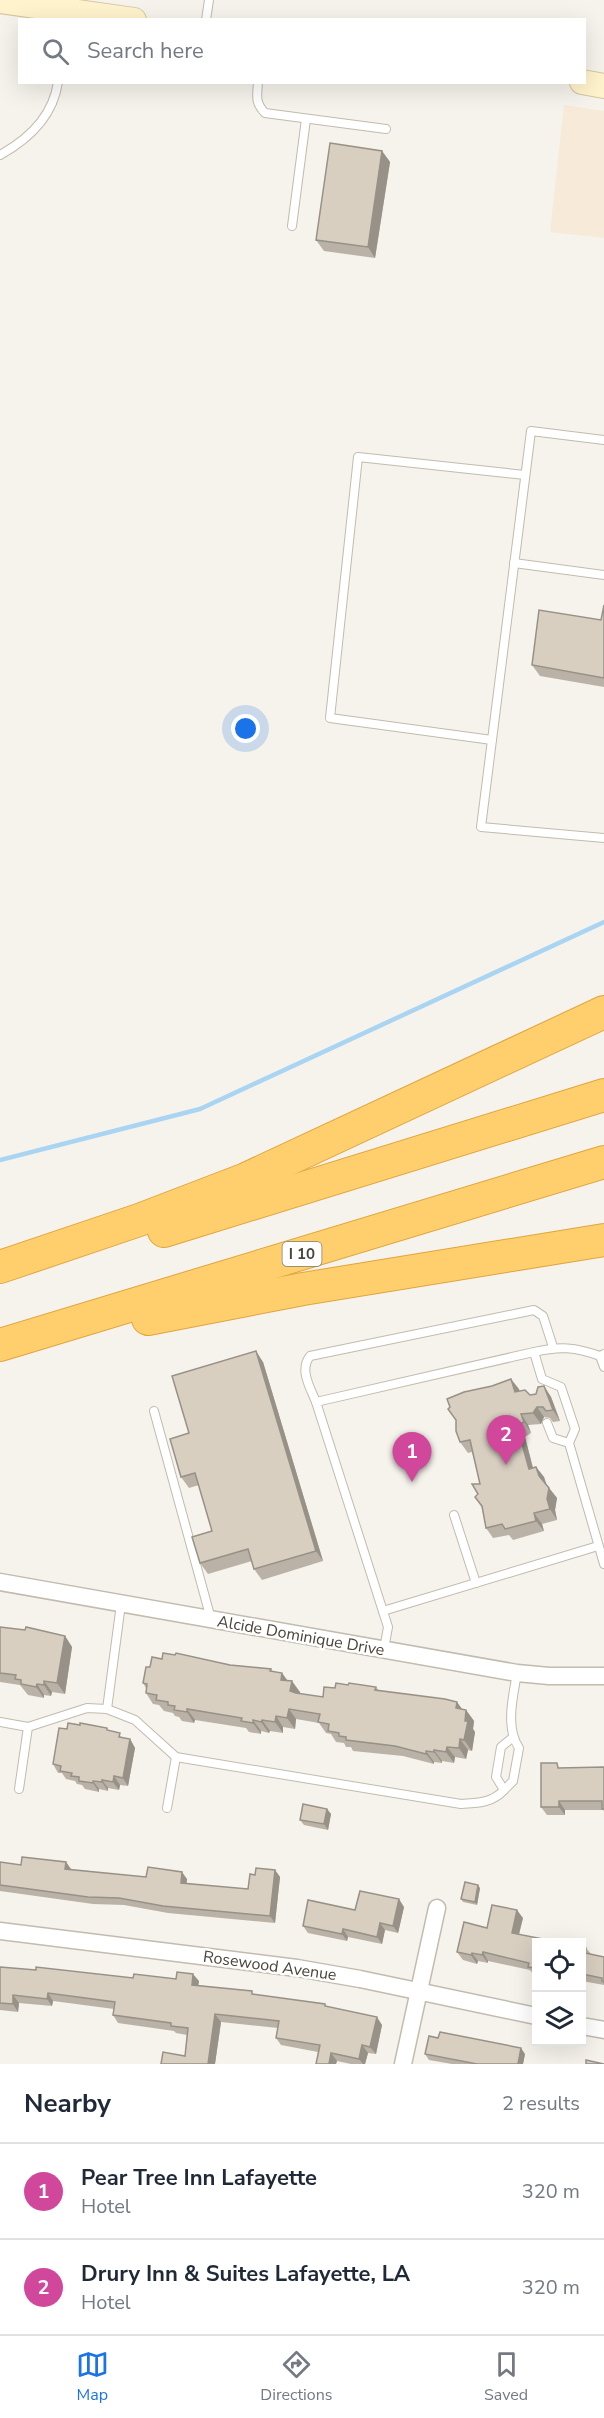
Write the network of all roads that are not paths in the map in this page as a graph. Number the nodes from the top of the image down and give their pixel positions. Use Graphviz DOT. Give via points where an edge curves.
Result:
graph roads {
  1 [pos="209,0"];
  2 [pos="0,1"];
  3 [pos="67,15"];
  4 [pos="107,18"];
  5 [pos="207,18"];
  6 [pos="586,83"];
  7 [pos="57,84"];
  8 [pos="258,84"];
  9 [pos="604,86"];
  10 [pos="306,119"];
  11 [pos="386,129"];
  12 [pos="0,155"];
  13 [pos="292,226"];
  14 [pos="604,440"];
  15 [pos="525,475"];
  16 [pos="514,563"];
  17 [pos="604,575"];
  18 [pos="492,740"];
  19 [pos="604,838"];
  20 [pos="604,1012"];
  21 [pos="604,1095"];
  22 [pos="604,1162"];
  23 [pos="604,1240"];
  24 [pos="0,1267"];
  25 [pos="0,1277"];
  26 [pos="0,1347"];
  27 [pos="553,1347"];
  28 [pos="534,1352"];
  29 [pos="602,1355"];
  30 [pos="604,1367"];
  31 [pos="542,1379"];
  32 [pos="540,1389"];
  33 [pos="316,1402"];
  34 [pos="154,1411"];
  35 [pos="547,1423"];
  36 [pos="569,1443"];
  37 [pos="454,1515"];
  38 [pos="598,1546"];
  39 [pos="604,1564"];
  40 [pos="0,1582"];
  41 [pos="476,1583"];
  42 [pos="121,1604"];
  43 [pos="383,1611"];
  44 [pos="211,1619"];
  45 [pos="384,1649"];
  46 [pos="517,1673"];
  47 [pos="604,1676"];
  48 [pos="107,1709"];
  49 [pos="0,1722"];
  50 [pos="28,1727"];
  51 [pos="512,1738"];
  52 [pos="176,1756"];
  53 [pos="19,1789"];
  54 [pos="504,1790"];
  55 [pos="167,1808"];
  56 [pos="437,1908"];
  57 [pos="0,1931"];
  58 [pos="420,1992"];
  59 [pos="532,2015"];
  60 [pos="586,2027"];
  61 [pos="604,2030"];
  62 [pos="403,2064"];
  1 -- 5 [label="lane"];
  2 -- 3 [label="street"];
  3 -- 4 [label="street"];
  6 -- 9 [label="street"];
  7 -- 12 [label="lane" via="50,110 39,126"];
  8 -- 10 [label="lane" via="256,99 265,113"];
  10 -- 11 [label="lane"];
  10 -- 13 [label="lane"];
  14 -- 15 [label="lane" via="531,431"];
  15 -- 16 [label="lane"];
  15 -- 18 [label="lane" via="358,457 330,718"];
  16 -- 17 [label="lane"];
  16 -- 18 [label="lane"];
  18 -- 19 [label="lane" via="482,827"];
  20 -- 24 [label="highway" via="246,1179"];
  21 -- 25 [label="highway" via="165,1231"];
  22 -- 26 [label="highway, I 10"];
  23 -- 26 [label="highway" via="303,1289"];
  27 -- 28 [label="lane"];
  27 -- 29 [label="lane"];
  27 -- 33 [label="lane" via="543,1316 534,1310 310,1356 304,1370"];
  28 -- 31 [label="lane"];
  28 -- 33 [label="lane"];
  29 -- 30 [label="lane"];
  31 -- 32 [label="lane"];
  31 -- 36 [label="lane" via="561,1387 575,1429"];
  33 -- 43 [label="lane"];
  34 -- 44 [label="lane"];
  35 -- 36 [label="lane" via="553,1438"];
  36 -- 38 [label="lane"];
  37 -- 41 [label="lane"];
  38 -- 39 [label="lane"];
  38 -- 41 [label="lane"];
  40 -- 42 [label="street, Alcide Dominique Drive"];
  41 -- 43 [label="lane"];
  42 -- 44 [label="street, Alcide Dominique Drive"];
  42 -- 48 [label="lane"];
  43 -- 45 [label="lane" via="388,1627"];
  44 -- 45 [label="street, Alcide Dominique Drive"];
  45 -- 46 [label="street, Alcide Dominique Drive"];
  46 -- 47 [label="street, Alcide Dominique Drive"];
  46 -- 51 [label="lane" via="510,1718"];
  48 -- 50 [label="lane" via="87,1708"];
  48 -- 52 [label="lane" via="135,1720"];
  49 -- 50 [label="lane"];
  50 -- 53 [label="lane"];
  51 -- 54 [label="lane" via="519,1748 513,1781"];
  51 -- 54 [label="lane" via="501,1747 496,1777"];
  52 -- 54 [label="lane" via="461,1804 486,1802"];
  52 -- 55 [label="lane"];
  56 -- 58 [label="street"];
  57 -- 58 [label="street, Rosewood Avenue" via="297,1968"];
  58 -- 59 [label="street, Rosewood Avenue"];
  58 -- 62 [label="street"];
  60 -- 61 [label="street"];
}
